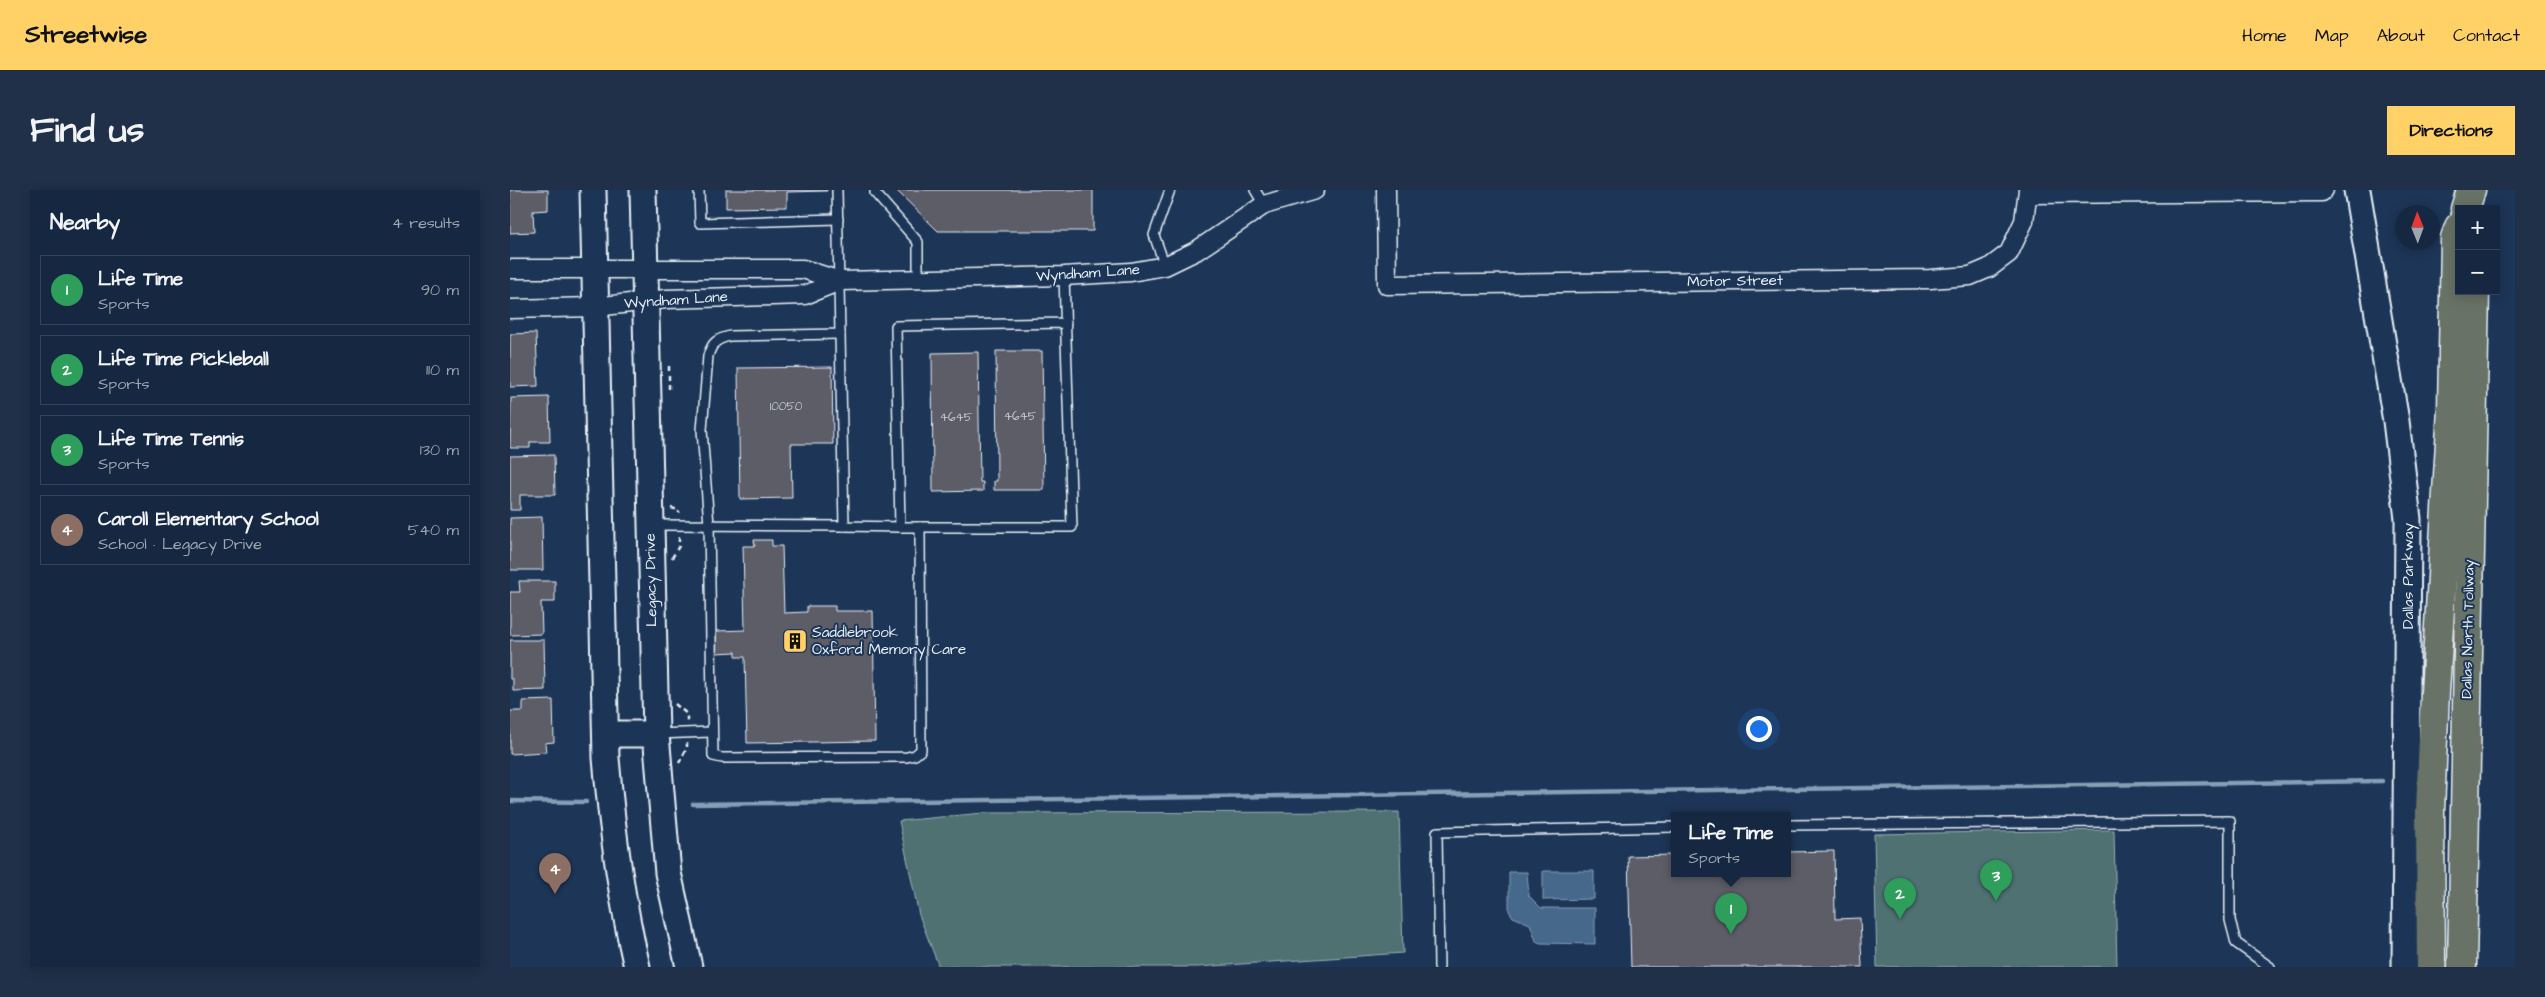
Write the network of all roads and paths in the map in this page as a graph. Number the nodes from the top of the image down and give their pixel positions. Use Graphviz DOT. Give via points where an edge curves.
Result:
graph roads {
  1 [pos="593,190"];
  2 [pos="643,190"];
  3 [pos="699,190"];
  4 [pos="837,190"];
  5 [pos="875,190"];
  6 [pos="1170,190"];
  7 [pos="1255,190"];
  8 [pos="1315,190"];
  9 [pos="1386,190"];
  10 [pos="2324,190"];
  11 [pos="2357,190"];
  12 [pos="2471,190"];
  13 [pos="2478,190"];
  14 [pos="2028,192"];
  15 [pos="1264,205"];
  16 [pos="2465,205"];
  17 [pos="2478,205"];
  18 [pos="838,219"];
  19 [pos="2455,238"];
  20 [pos="1165,266"];
  21 [pos="594,268"];
  22 [pos="510,269"];
  23 [pos="645,269"];
  24 [pos="1064,276"];
  25 [pos="918,279"];
  26 [pos="840,281"];
  27 [pos="2475,295"];
  28 [pos="646,300"];
  29 [pos="596,307"];
  30 [pos="510,309"];
  31 [pos="1066,324"];
  32 [pos="840,334"];
  33 [pos="668,359"];
  34 [pos="668,397"];
  35 [pos="666,503"];
  36 [pos="650,525"];
  37 [pos="679,525"];
  38 [pos="709,525"];
  39 [pos="844,526"];
  40 [pos="900,527"];
  41 [pos="920,527"];
  42 [pos="671,560"];
  43 [pos="675,696"];
  44 [pos="711,732"];
  45 [pos="687,733"];
  46 [pos="606,734"];
  47 [pos="656,734"];
  48 [pos="678,766"];
  49 [pos="1791,826"];
  50 [pos="1671,827"];
  51 [pos="637,967"];
  52 [pos="689,967"];
  53 [pos="1439,967"];
  54 [pos="2270,967"];
  55 [pos="2405,967"];
  56 [pos="2431,967"];
  57 [pos="2462,967"];
  1 -- 21 [label="main road"];
  2 -- 23 [label="main road, Legacy Drive"];
  3 -- 18 [label="lane" via="700,222"];
  4 -- 18 [label="lane"];
  5 -- 25 [label="lane" via="875,194 918,242"];
  6 -- 20 [label="lane" via="1154,235"];
  7 -- 15 [label="lane"];
  8 -- 15 [label="street, Wyndham Lane"];
  9 -- 14 [label="street, Motor Street" via="1387,285 1970,276 1989,268 2008,253 2024,221"];
  10 -- 14 [label="street"];
  11 -- 55 [label="main road, Dallas Parkway" via="2396,421 2408,519"];
  12 -- 16 [label="highway"];
  13 -- 17 [label="highway"];
  15 -- 20 [label="street, Wyndham Lane" via="1196,251"];
  18 -- 26 [label="lane"];
  19 -- 56 [label="highway" via="2452,408 2430,811"];
  20 -- 24 [label="street, Wyndham Lane" via="1131,272"];
  21 -- 22 [label="street, Wyndham Lane"];
  21 -- 23 [label="street, Wyndham Lane"];
  21 -- 29 [label="main road"];
  23 -- 26 [label="street, Wyndham Lane" via="803,269"];
  23 -- 28 [label="main road, Legacy Drive"];
  24 -- 25 [label="street, Wyndham Lane"];
  24 -- 31 [label="lane"];
  25 -- 26 [label="street, Wyndham Lane"];
  26 -- 28 [label="street, Wyndham Lane" via="805,295"];
  26 -- 32 [label="lane"];
  27 -- 57 [label="highway, Dallas North Tollway"];
  28 -- 29 [label="street, Wyndham Lane"];
  28 -- 36 [label="main road, Legacy Drive"];
  29 -- 30 [label="street, Wyndham Lane"];
  29 -- 46 [label="main road"];
  31 -- 40 [label="lane" via="896,326"];
  31 -- 41 [label="lane" via="1072,527"];
  32 -- 38 [label="lane" via="730,336 720,338 711,346 702,430"];
  32 -- 39 [label="lane"];
  33 -- 34 [label="path"];
  35 -- 37 [label="path" via="671,509 679,510"];
  36 -- 37 [label="lane"];
  36 -- 47 [label="main road, Legacy Drive"];
  37 -- 38 [label="lane"];
  37 -- 42 [label="path" via="679,546"];
  38 -- 39 [label="lane"];
  38 -- 44 [label="lane"];
  39 -- 40 [label="lane"];
  40 -- 41 [label="lane"];
  41 -- 44 [label="lane" via="921,750 907,756 722,758 713,756"];
  43 -- 45 [label="path" via="675,705 687,714"];
  44 -- 45 [label="lane"];
  45 -- 47 [label="lane"];
  45 -- 48 [label="path" via="687,748"];
  46 -- 47 [label="main road"];
  46 -- 51 [label="main road" via="613,836 624,912"];
  47 -- 52 [label="main road, Legacy Drive" via="668,873"];
  49 -- 54 [label="lane" via="2230,821 2230,920 2236,942"];
  50 -- 53 [label="lane" via="1438,832"];
}
